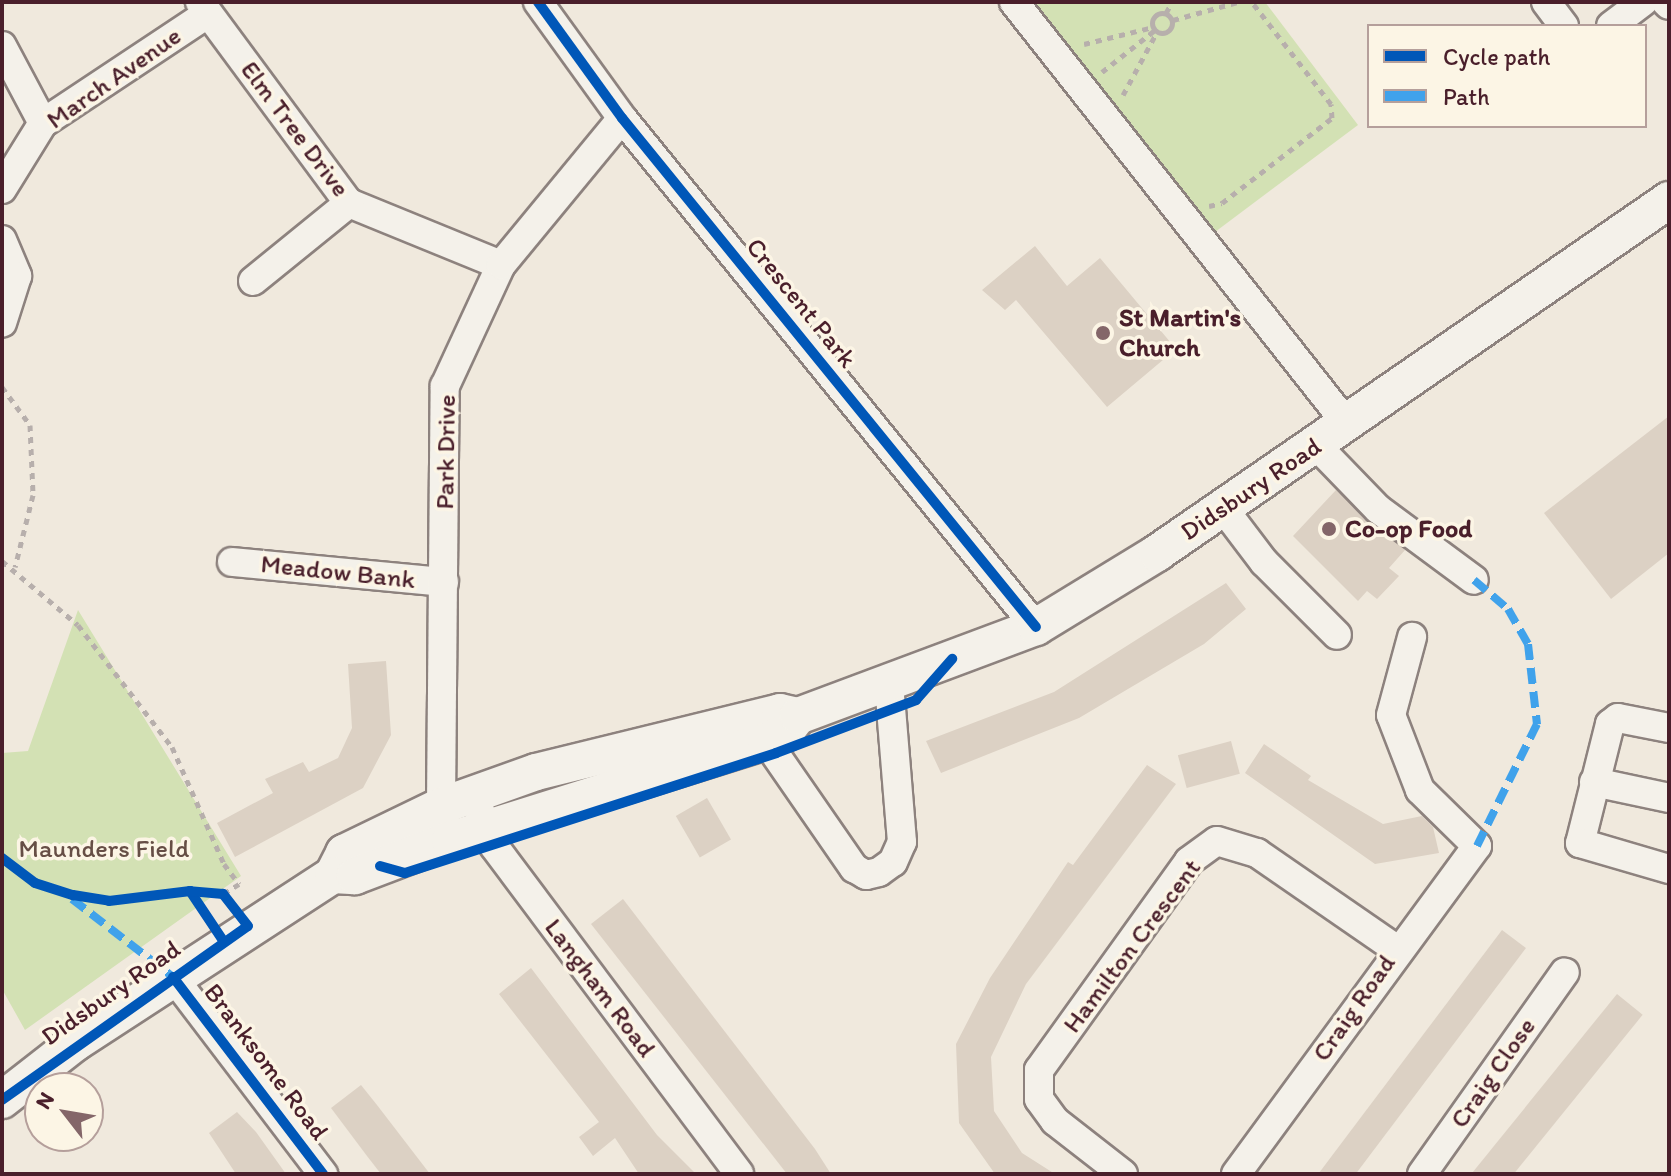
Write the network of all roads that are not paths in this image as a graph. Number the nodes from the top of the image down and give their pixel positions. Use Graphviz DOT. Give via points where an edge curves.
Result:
graph roads {
  1 [pos="538,2"];
  2 [pos="1014,2"];
  3 [pos="1546,2"];
  4 [pos="1643,2"];
  5 [pos="204,8"];
  6 [pos="1562,24"];
  7 [pos="1614,24"];
  8 [pos="2,46"];
  9 [pos="622,118"];
  10 [pos="43,123"];
  11 [pos="2,189"];
  12 [pos="1669,200"];
  13 [pos="349,203"];
  14 [pos="2,240"];
  15 [pos="501,265"];
  16 [pos="253,281"];
  17 [pos="2,323"];
  18 [pos="1347,424"];
  19 [pos="1316,445"];
  20 [pos="1223,508"];
  21 [pos="232,562"];
  22 [pos="1474,580"];
  23 [pos="444,582"];
  24 [pos="1036,627"];
  25 [pos="1337,635"];
  26 [pos="1412,637"];
  27 [pos="889,683"];
  28 [pos="798,716"];
  29 [pos="1669,728"];
  30 [pos="766,741"];
  31 [pos="1594,782"];
  32 [pos="474,794"];
  33 [pos="1669,798"];
  34 [pos="446,823"];
  35 [pos="486,829"];
  36 [pos="1669,869"];
  37 [pos="1396,949"];
  38 [pos="1565,972"];
  39 [pos="173,977"];
  40 [pos="2,1100"];
  41 [pos="323,1174"];
  42 [pos="739,1174"];
  43 [pos="1123,1174"];
  44 [pos="1236,1174"];
  45 [pos="1422,1174"];
  1 -- 9 [label="street, Crescent Park"];
  2 -- 18 [label="street"];
  3 -- 6 [label="street"];
  4 -- 7 [label="street"];
  5 -- 10 [label="street, March Avenue"];
  5 -- 13 [label="street, Elm Tree Drive"];
  8 -- 10 [label="street"];
  9 -- 15 [label="street, Park Drive"];
  9 -- 24 [label="street, Crescent Park"];
  10 -- 11 [label="street, March Avenue"];
  12 -- 18 [label="main road, Didsbury Road"];
  13 -- 15 [label="street, Elm Tree Drive"];
  13 -- 16 [label="street"];
  14 -- 17 [label="street" via="17,276"];
  15 -- 23 [label="street, Park Drive" via="445,386"];
  18 -- 19 [label="main road, Didsbury Road"];
  19 -- 20 [label="main road, Didsbury Road"];
  19 -- 22 [label="street" via="1378,509"];
  20 -- 24 [label="main road, Didsbury Road"];
  20 -- 25 [label="street" via="1264,562"];
  21 -- 23 [label="street, Meadow Bank"];
  23 -- 34 [label="street, Park Drive"];
  24 -- 27 [label="main road, Didsbury Road"];
  26 -- 37 [label="street, Craig Road" via="1391,715 1420,790 1477,846"];
  27 -- 28 [label="main road, Didsbury Road"];
  27 -- 30 [label="street" via="902,842 893,862 879,872 866,875 854,868"];
  28 -- 30 [label="main road, Didsbury Road" via="785,733"];
  28 -- 32 [label="main road, Didsbury Road" via="780,712 536,772"];
  29 -- 31 [label="street" via="1618,718 1610,724"];
  30 -- 35 [label="main road, Didsbury Road"];
  31 -- 33 [label="street"];
  31 -- 36 [label="street" via="1580,843"];
  32 -- 34 [label="main road, Didsbury Road"];
  32 -- 35 [label="street, Langham Road"];
  34 -- 35 [label="main road, Didsbury Road"];
  34 -- 39 [label="main road, Didsbury Road" via="344,853 333,875"];
  35 -- 42 [label="street, Langham Road"];
  37 -- 43 [label="street, Hamilton Crescent" via="1257,853 1217,841 1189,861 1039,1070 1039,1099 1055,1121"];
  37 -- 44 [label="street, Craig Road"];
  38 -- 45 [label="street, Craig Close"];
  39 -- 40 [label="main road, Didsbury Road"];
  39 -- 41 [label="street, Branksome Road"];
}
